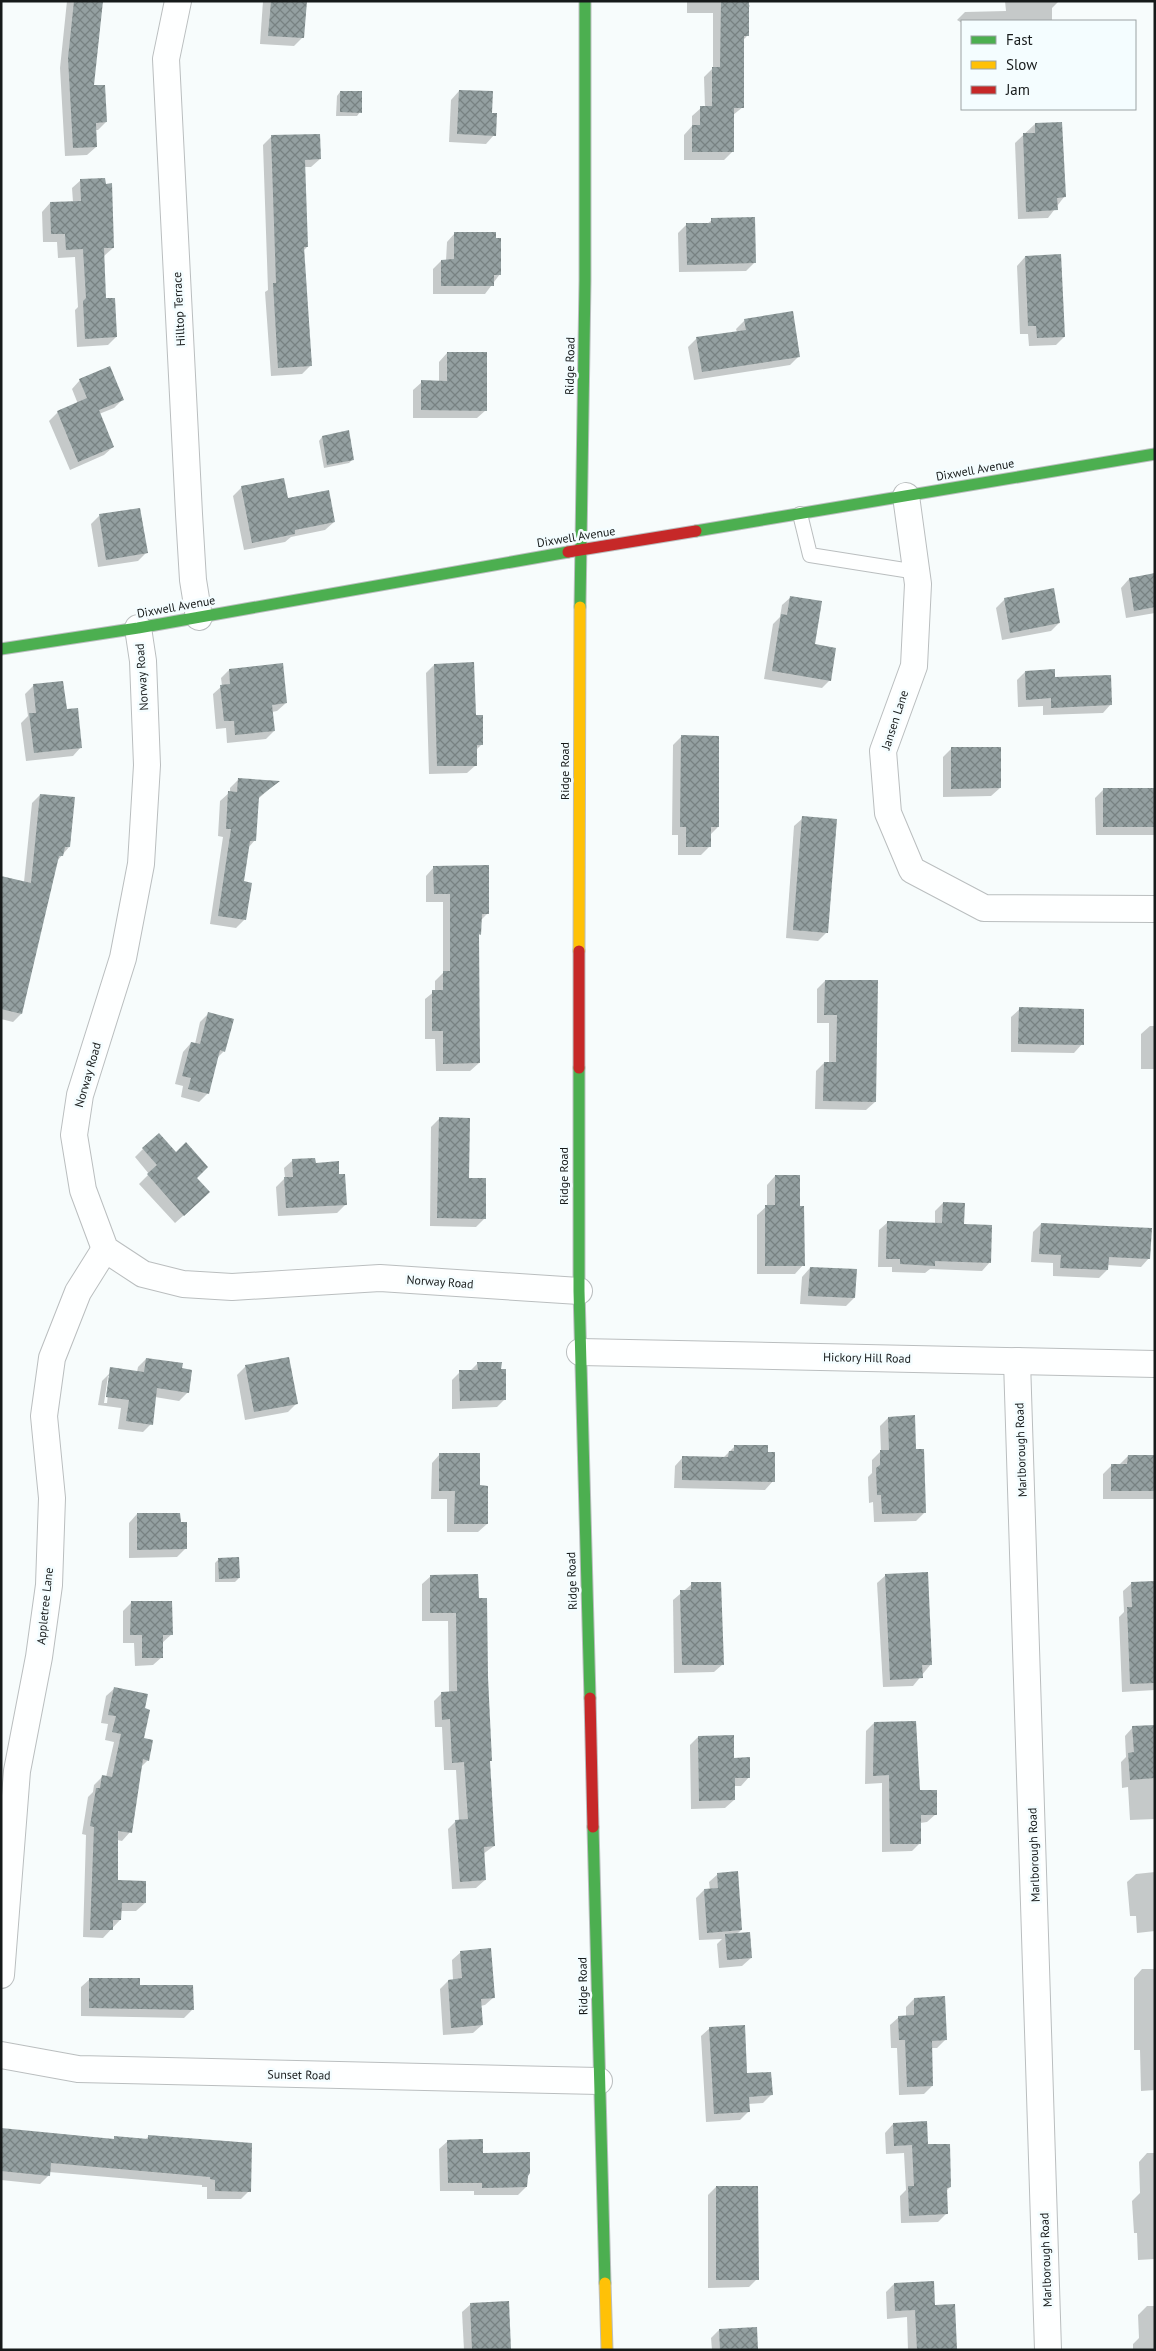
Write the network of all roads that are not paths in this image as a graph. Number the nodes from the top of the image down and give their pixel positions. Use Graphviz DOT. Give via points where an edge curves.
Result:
graph roads {
  1 [pos="178,1"];
  2 [pos="585,1"];
  3 [pos="1155,454"];
  4 [pos="906,496"];
  5 [pos="800,514"];
  6 [pos="581,550"];
  7 [pos="917,572"];
  8 [pos="199,617"];
  9 [pos="138,628"];
  10 [pos="1,649"];
  11 [pos="1155,910"];
  12 [pos="105,1249"];
  13 [pos="579,1292"];
  14 [pos="580,1352"];
  15 [pos="1018,1361"];
  16 [pos="1155,1364"];
  17 [pos="1,1974"];
  18 [pos="1,2055"];
  19 [pos="598,2081"];
  20 [pos="607,2350"];
  21 [pos="1048,2350"];
  1 -- 8 [label="street, Hilltop Terrace" via="166,59 189,514"];
  2 -- 6 [label="main road, Ridge Road"];
  3 -- 4 [label="main road, Dixwell Avenue"];
  4 -- 5 [label="main road, Dixwell Avenue"];
  4 -- 7 [label="street, Jansen Lane"];
  5 -- 6 [label="main road, Dixwell Avenue"];
  5 -- 7 [label="lane" via="810,554"];
  6 -- 8 [label="main road, Dixwell Avenue"];
  6 -- 13 [label="main road, Ridge Road"];
  7 -- 11 [label="street, Jansen Lane" via="914,666 883,750 888,813 912,870 984,908"];
  8 -- 9 [label="main road, Dixwell Avenue"];
  9 -- 10 [label="main road, Dixwell Avenue"];
  9 -- 12 [label="street, Norway Road" via="147,765 141,864 123,958 80,1094 74,1135 82,1190"];
  12 -- 13 [label="street, Norway Road" via="143,1274 183,1284 232,1287 380,1278"];
  12 -- 17 [label="street, Appletree Lane" via="78,1292 52,1358 44,1416 52,1498 50,1586 16,1771"];
  13 -- 14 [label="main road, Ridge Road"];
  14 -- 15 [label="street, Hickory Hill Road"];
  14 -- 19 [label="main road, Ridge Road"];
  15 -- 16 [label="street, Hickory Hill Road"];
  15 -- 21 [label="street, Marlborough Road"];
  18 -- 19 [label="street, Sunset Road" via="78,2070"];
  19 -- 20 [label="main road, Ridge Road"];
}
